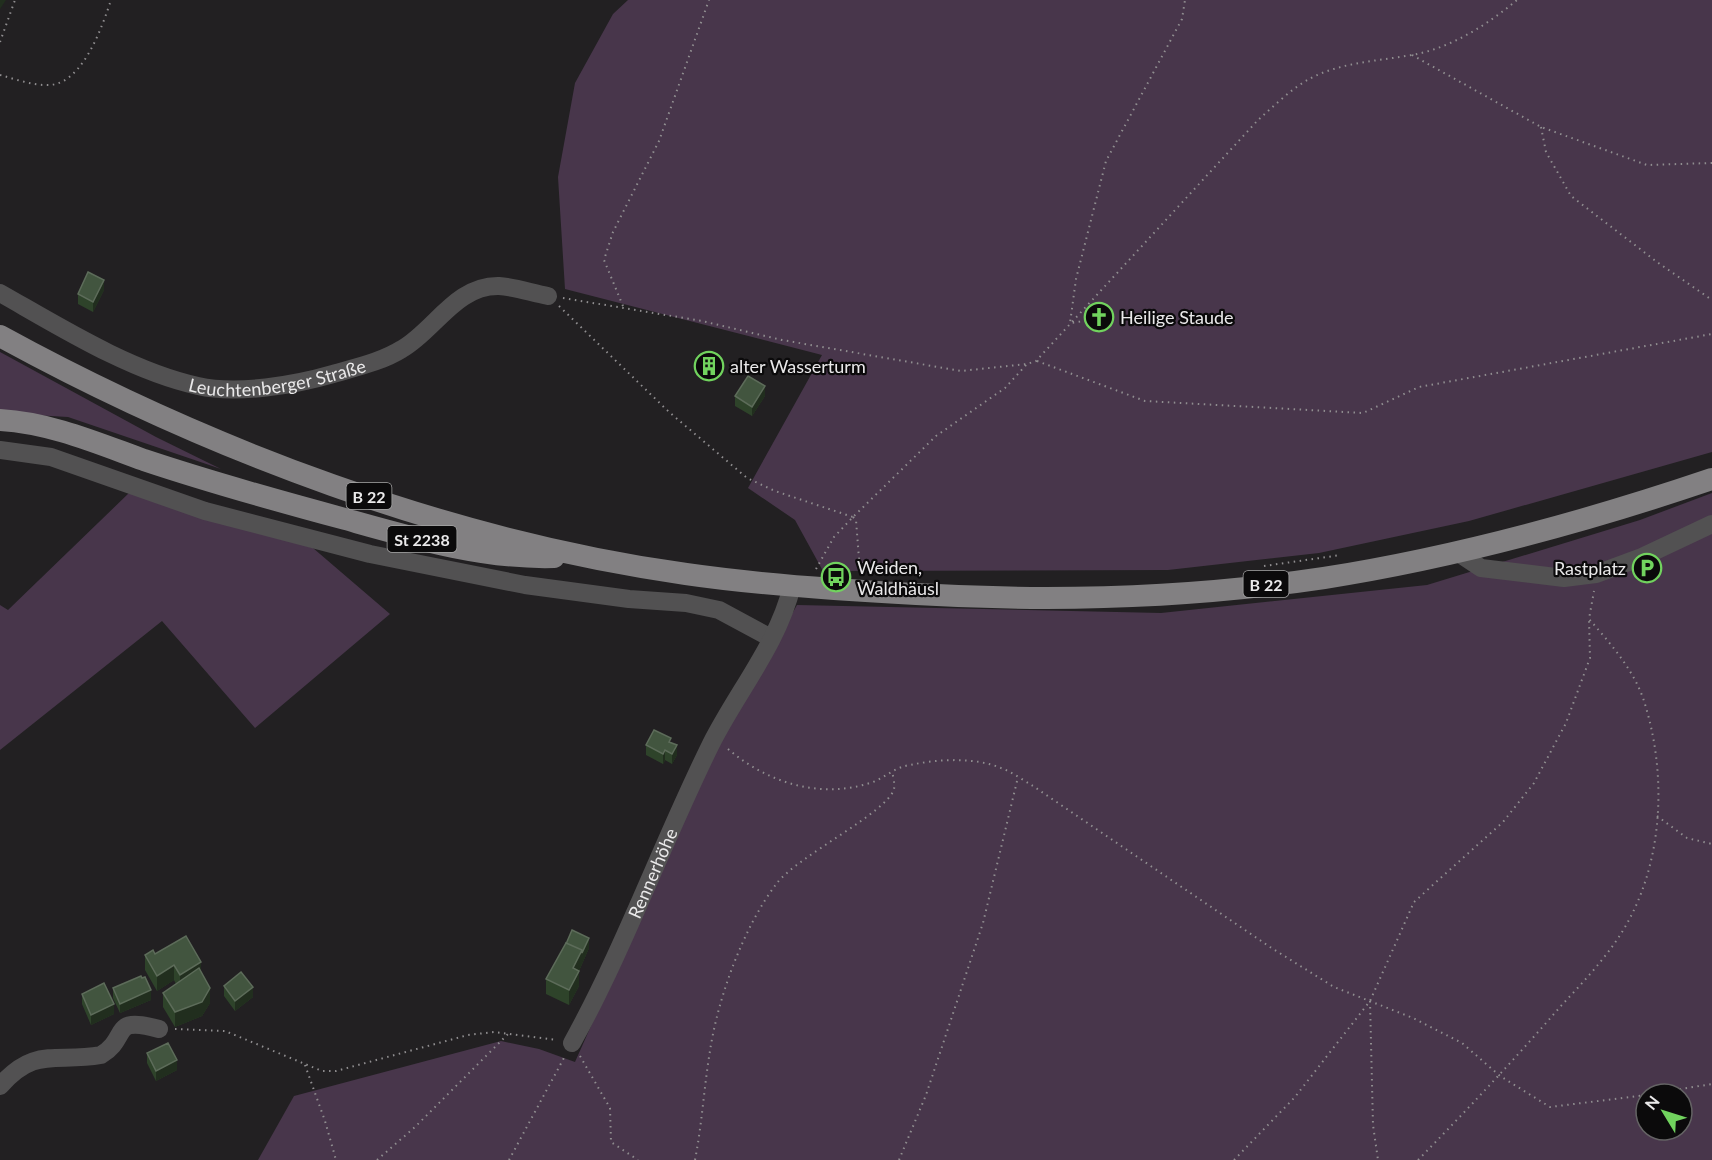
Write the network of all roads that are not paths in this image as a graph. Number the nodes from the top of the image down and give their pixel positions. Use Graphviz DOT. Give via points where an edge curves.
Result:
graph roads {
  1 [pos="0,293"];
  2 [pos="548,296"];
  3 [pos="0,336"];
  4 [pos="0,420"];
  5 [pos="0,450"];
  6 [pos="1712,479"];
  7 [pos="1712,524"];
  8 [pos="1457,552"];
  9 [pos="589,557"];
  10 [pos="800,587"];
  11 [pos="771,638"];
  12 [pos="159,1029"];
  13 [pos="572,1043"];
  14 [pos="0,1086"];
  1 -- 2 [label="street, Leuchtenberger Straße" via="155,373 225,389 309,381 377,361 419,338 463,296 477,289 498,286"];
  3 -- 9 [label="main road, B 22" via="71,375 297,473 507,538"];
  4 -- 9 [label="main road, St 2238" via="49,427 259,496 456,547 521,558"];
  5 -- 11 [label="street" via="51,457 205,510 370,554 525,585 719,610"];
  6 -- 8 [label="main road, B 22" via="1601,516"];
  7 -- 8 [label="street" via="1596,574 1564,578 1481,568"];
  8 -- 10 [label="main road, B 22" via="1323,578 1189,592 1065,599"];
  9 -- 10 [label="main road, B 22" via="684,574"];
  10 -- 11 [label="street, Rennerhöhe"];
  11 -- 13 [label="street, Rennerhöhe" via="714,738 602,988"];
  12 -- 14 [label="street" via="129,1024 101,1055 36,1059 22,1064"];
}
